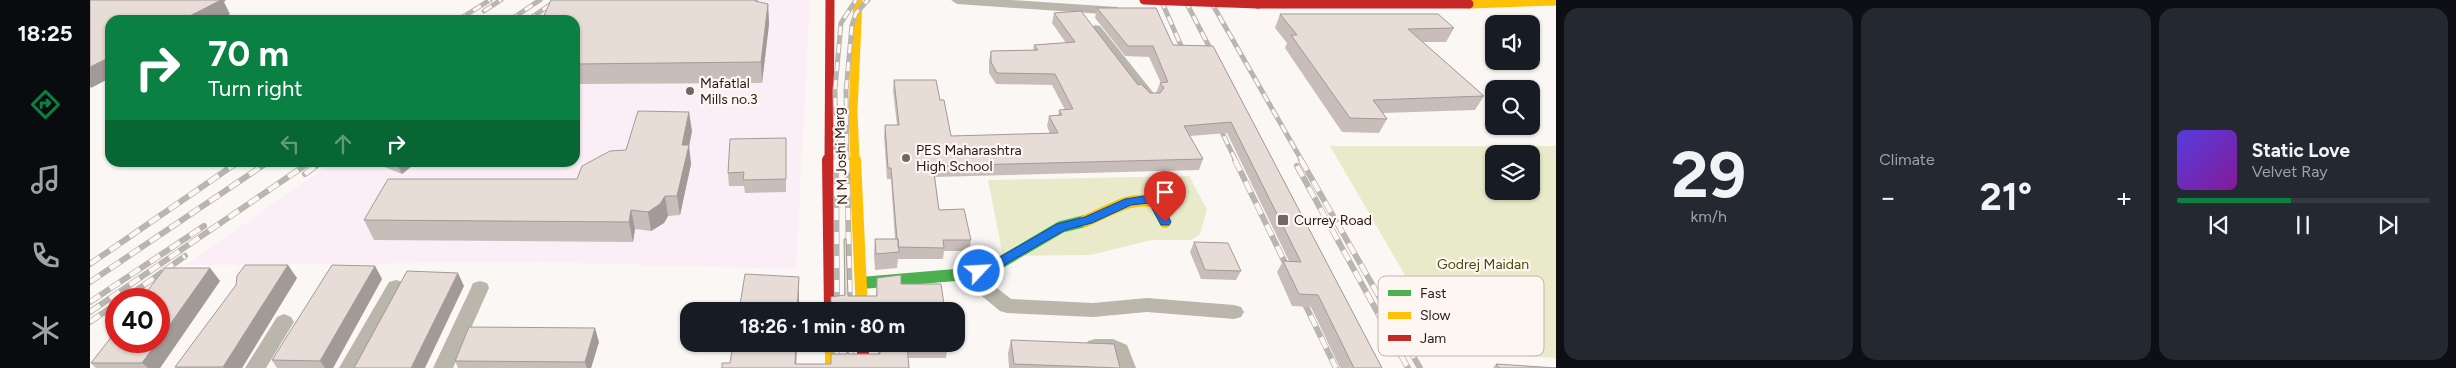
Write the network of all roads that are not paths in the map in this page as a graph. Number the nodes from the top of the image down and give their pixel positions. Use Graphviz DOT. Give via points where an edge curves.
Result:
graph roads {
  1 [pos="830,0"];
  2 [pos="858,0"];
  3 [pos="957,0"];
  4 [pos="1144,0"];
  5 [pos="1547,0"];
  6 [pos="1556,2"];
  7 [pos="1078,8"];
  8 [pos="1126,12"];
  9 [pos="1151,99"];
  10 [pos="1165,222"];
  11 [pos="967,274"];
  12 [pos="861,283"];
  13 [pos="396,287"];
  14 [pos="480,288"];
  15 [pos="830,302"];
  16 [pos="862,302"];
  17 [pos="1234,312"];
  18 [pos="284,322"];
  19 [pos="1075,346"];
  20 [pos="830,352"];
  21 [pos="863,352"];
  22 [pos="255,368"];
  23 [pos="349,368"];
  24 [pos="443,368"];
  25 [pos="831,368"];
  26 [pos="863,368"];
  27 [pos="1126,368"];
  1 -- 15 [label="main road, N M Joshi Marg"];
  2 -- 12 [label="main road, N M Joshi Marg" via="854,111"];
  3 -- 7 [label="street"];
  4 -- 5 [label="main road, bridge" via="1317,5"];
  5 -- 6 [label="main road"];
  7 -- 8 [label="street"];
  7 -- 9 [label="street"];
  10 -- 11 [label="main road" via="1156,202 1151,199 1129,201 1088,220 1061,227 992,268"];
  11 -- 12 [label="main road"];
  11 -- 17 [label="street" via="1007,306 1093,310 1147,306"];
  12 -- 16 [label="main road, N M Joshi Marg"];
  13 -- 23 [label="street"];
  14 -- 24 [label="street"];
  18 -- 22 [label="street"];
  19 -- 27 [label="street" via="1113,347 1120,351"];
  20 -- 25 [label="main road"];
  21 -- 26 [label="main road"];
}
